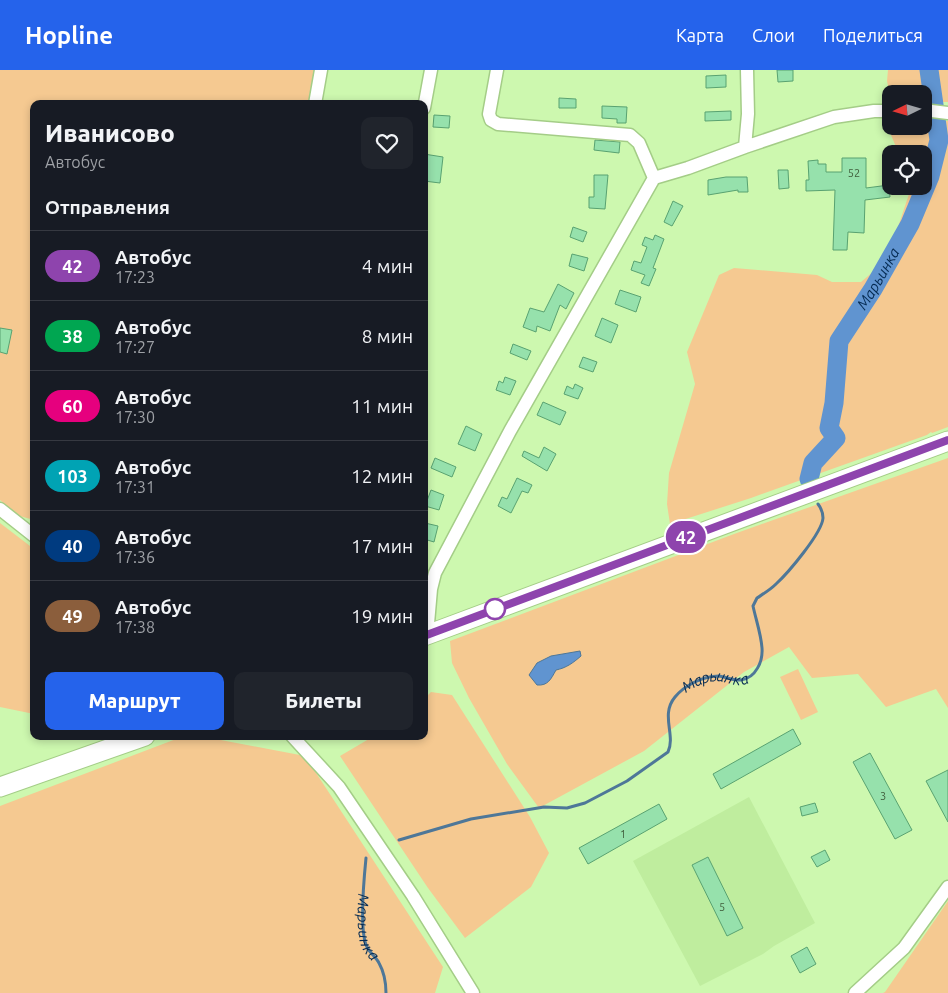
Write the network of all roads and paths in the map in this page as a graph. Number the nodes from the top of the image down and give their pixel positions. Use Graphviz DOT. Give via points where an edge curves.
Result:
graph roads {
  1 [pos="321,70"];
  2 [pos="431,70"];
  3 [pos="497,70"];
  4 [pos="747,70"];
  5 [pos="316,100"];
  6 [pos="425,100"];
  7 [pos="882,111"];
  8 [pos="745,147"];
  9 [pos="654,178"];
  10 [pos="948,440"];
  11 [pos="0,509"];
  12 [pos="30,533"];
  13 [pos="428,612"];
  14 [pos="428,634"];
  15 [pos="135,740"];
  16 [pos="296,740"];
  17 [pos="0,787"];
  18 [pos="948,887"];
  19 [pos="473,993"];
  20 [pos="855,993"];
  1 -- 5 [label="street"];
  2 -- 6 [label="street"];
  3 -- 9 [label="street" via="491,120 498,124 630,135 638,143"];
  4 -- 8 [label="street"];
  7 -- 8 [label="street" via="834,117"];
  8 -- 9 [label="street"];
  9 -- 13 [label="street" via="520,414 435,573"];
  10 -- 14 [label="highway"];
  11 -- 12 [label="street"];
  15 -- 17 [label="highway"];
  16 -- 19 [label="street" via="340,787"];
  18 -- 20 [label="street" via="904,948"];
}
